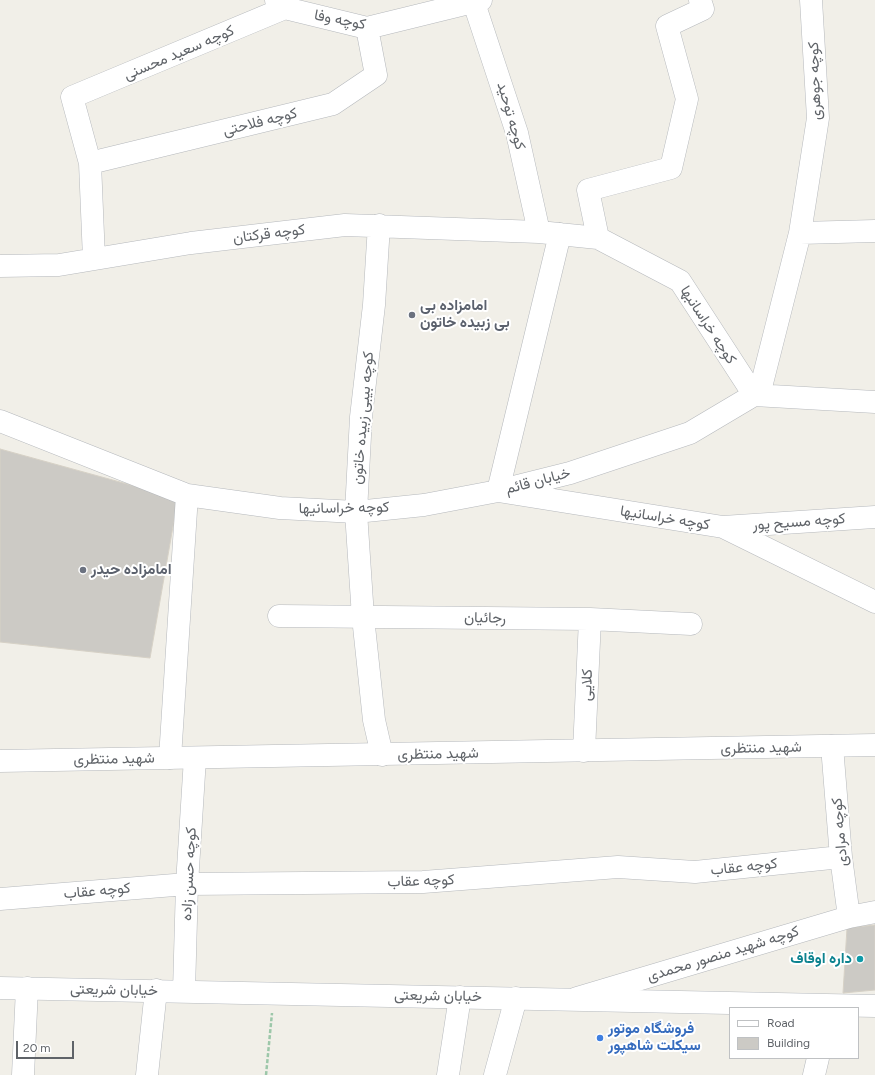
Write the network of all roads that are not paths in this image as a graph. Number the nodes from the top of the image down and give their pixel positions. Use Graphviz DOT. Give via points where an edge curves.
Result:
graph roads {
  1 [pos="700,0"];
  2 [pos="811,0"];
  3 [pos="478,1"];
  4 [pos="281,4"];
  5 [pos="429,6"];
  6 [pos="367,28"];
  7 [pos="90,163"];
  8 [pos="379,225"];
  9 [pos="875,231"];
  10 [pos="539,232"];
  11 [pos="800,233"];
  12 [pos="560,234"];
  13 [pos="598,238"];
  14 [pos="94,259"];
  15 [pos="0,266"];
  16 [pos="756,395"];
  17 [pos="875,402"];
  18 [pos="0,421"];
  19 [pos="498,491"];
  20 [pos="187,495"];
  21 [pos="356,512"];
  22 [pos="875,517"];
  23 [pos="723,527"];
  24 [pos="875,602"];
  25 [pos="279,616"];
  26 [pos="363,617"];
  27 [pos="590,619"];
  28 [pos="691,624"];
  29 [pos="875,745"];
  30 [pos="832,746"];
  31 [pos="584,751"];
  32 [pos="382,755"];
  33 [pos="170,758"];
  34 [pos="195,758"];
  35 [pos="0,761"];
  36 [pos="841,857"];
  37 [pos="187,884"];
  38 [pos="0,899"];
  39 [pos="875,912"];
  40 [pos="849,917"];
  41 [pos="0,988"];
  42 [pos="27,988"];
  43 [pos="156,990"];
  44 [pos="184,991"];
  45 [pos="460,997"];
  46 [pos="516,998"];
  47 [pos="573,1000"];
  48 [pos="875,1006"];
  49 [pos="830,1007"];
  50 [pos="818,1059"];
  51 [pos="23,1075"];
  52 [pos="147,1075"];
  53 [pos="448,1075"];
  54 [pos="495,1075"];
  55 [pos="814,1075"];
  1 -- 13 [label="street" via="703,9 667,26 687,99 671,168 588,190"];
  2 -- 11 [label="street, کوچه جوهری" via="818,118"];
  3 -- 5 [label="street, کوچه وفا"];
  3 -- 10 [label="street, کوچه توحید" via="517,133"];
  4 -- 6 [label="street, کوچه وفا"];
  4 -- 7 [label="street, کوچه سعید محسنی" via="72,97"];
  5 -- 6 [label="street, کوچه وفا"];
  6 -- 7 [label="street, کوچه فلاحتی" via="376,75 333,104"];
  7 -- 14 [label="street"];
  8 -- 10 [label="street, کوچه قرکتان"];
  8 -- 14 [label="street, کوچه قرکتان" via="330,226 191,243"];
  8 -- 21 [label="street, کوچه بیبی زبیده خاتون" via="374,305 361,417"];
  9 -- 11 [label="street"];
  10 -- 12 [label="street, کوچه خراسانبها"];
  11 -- 16 [label="street, کوچه جوهری"];
  12 -- 13 [label="street, کوچه خراسانبها"];
  12 -- 19 [label="street, خیابان قائم"];
  13 -- 16 [label="street, کوچه خراسانبها" via="680,281"];
  14 -- 15 [label="street, کوچه قرکتان" via="58,265"];
  16 -- 17 [label="street"];
  16 -- 19 [label="street, خیابان قائم" via="690,433 570,473"];
  18 -- 20 [label="street, کوچه خراسانیها"];
  19 -- 21 [label="street, کوچه خراسانیها" via="424,505"];
  19 -- 23 [label="street, کوچه خراسانیها"];
  20 -- 21 [label="street, کوچه خراسانیها" via="280,508"];
  20 -- 33 [label="street"];
  21 -- 26 [label="street, کوچه بیبی زبیده خاتون"];
  22 -- 23 [label="street, کوچه مسیح پور"];
  23 -- 24 [label="street"];
  25 -- 26 [label="street, رجائیان"];
  26 -- 27 [label="street, رجائیان"];
  26 -- 32 [label="street, کوچه بیبی زبیده خاتون" via="374,720"];
  27 -- 28 [label="street, رجائیان"];
  27 -- 31 [label="street, کلایی"];
  29 -- 30 [label="street, شهید منتظری"];
  30 -- 31 [label="street, شهید منتظری"];
  30 -- 36 [label="street, کوچه مرادی"];
  31 -- 32 [label="street, شهید منتظری"];
  32 -- 34 [label="street, شهید منتظری"];
  33 -- 34 [label="street, شهید منتظری"];
  33 -- 35 [label="street, شهید منتظری"];
  34 -- 37 [label="street, کوچه حسن زاده"];
  36 -- 37 [label="street, کوچه عقاب" via="695,872 618,867 423,882"];
  36 -- 40 [label="street, کوچه مرادی"];
  37 -- 38 [label="street, کوچه عقاب"];
  37 -- 44 [label="street, کوچه حسن زاده"];
  39 -- 40 [label="street, کوچه شهید منصور محمدی"];
  40 -- 47 [label="street, کوچه شهید منصور محمدی"];
  41 -- 42 [label="street, خیابان شریعتی"];
  42 -- 43 [label="street, خیابان شریعتی"];
  42 -- 51 [label="street"];
  43 -- 44 [label="street, خیابان شریعتی"];
  43 -- 52 [label="street"];
  44 -- 45 [label="street, خیابان شریعتی"];
  45 -- 46 [label="street, خیابان شریعتی"];
  45 -- 53 [label="street"];
  46 -- 47 [label="street, خیابان شریعتی"];
  46 -- 54 [label="street"];
  47 -- 49 [label="street, خیابان شریعتی"];
  48 -- 49 [label="street, خیابان شریعتی"];
  50 -- 55 [label="street"];
}
